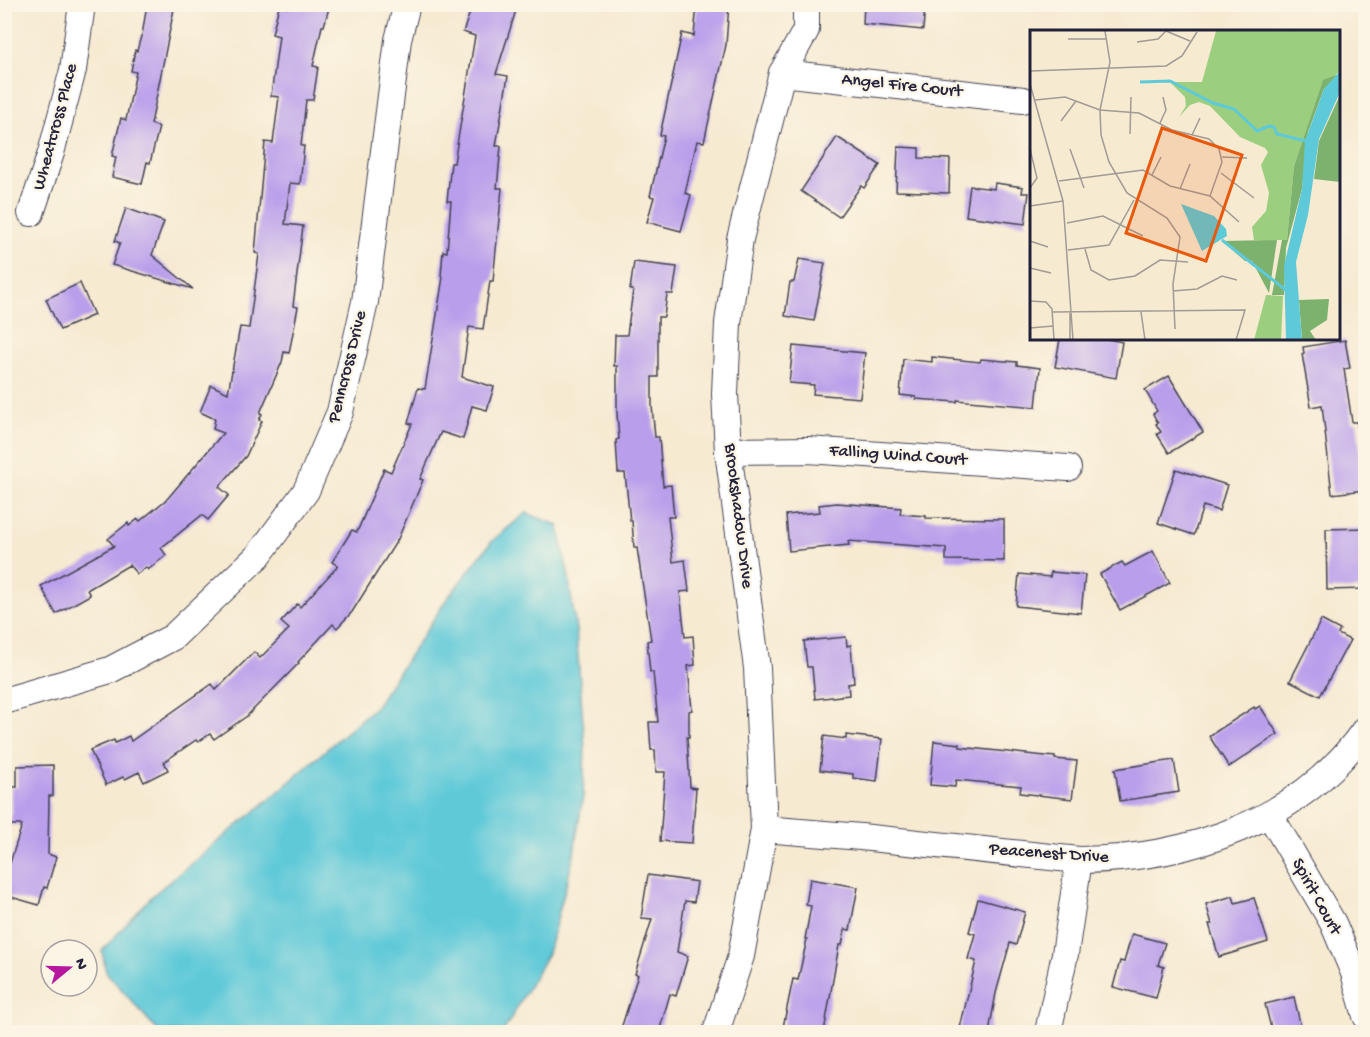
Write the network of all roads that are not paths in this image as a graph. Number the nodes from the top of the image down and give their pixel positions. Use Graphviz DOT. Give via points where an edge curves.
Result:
graph roads {
  1 [pos="82,4"];
  2 [pos="407,4"];
  3 [pos="806,4"];
  4 [pos="782,73"];
  5 [pos="1023,100"];
  6 [pos="31,213"];
  7 [pos="728,451"];
  8 [pos="1068,468"];
  9 [pos="4,701"];
  10 [pos="1365,728"];
  11 [pos="1270,815"];
  12 [pos="764,829"];
  13 [pos="1079,860"];
  14 [pos="1365,1016"];
  15 [pos="716,1032"];
  16 [pos="1048,1032"];
  1 -- 6 [label="street, Wheatcross Place" via="74,70"];
  2 -- 9 [label="street, Penncross Drive" via="397,51 365,302 340,412 306,491 258,556 173,638 110,670"];
  3 -- 4 [label="street, Brookshadow Drive" via="806,30"];
  4 -- 5 [label="street, Angel Fire Court"];
  4 -- 7 [label="street, Brookshadow Drive" via="740,239 728,323"];
  7 -- 8 [label="street, Falling Wind Court" via="808,450"];
  7 -- 12 [label="street, Brookshadow Drive" via="757,668"];
  10 -- 11 [label="street, Peacenest Drive" via="1319,781"];
  11 -- 13 [label="street, Peacenest Drive" via="1183,848"];
  11 -- 14 [label="street, Spirit Court" via="1333,924 1354,973"];
  12 -- 13 [label="street, Peacenest Drive"];
  12 -- 15 [label="street, Brookshadow Drive" via="741,956"];
  13 -- 16 [label="street"];
}
